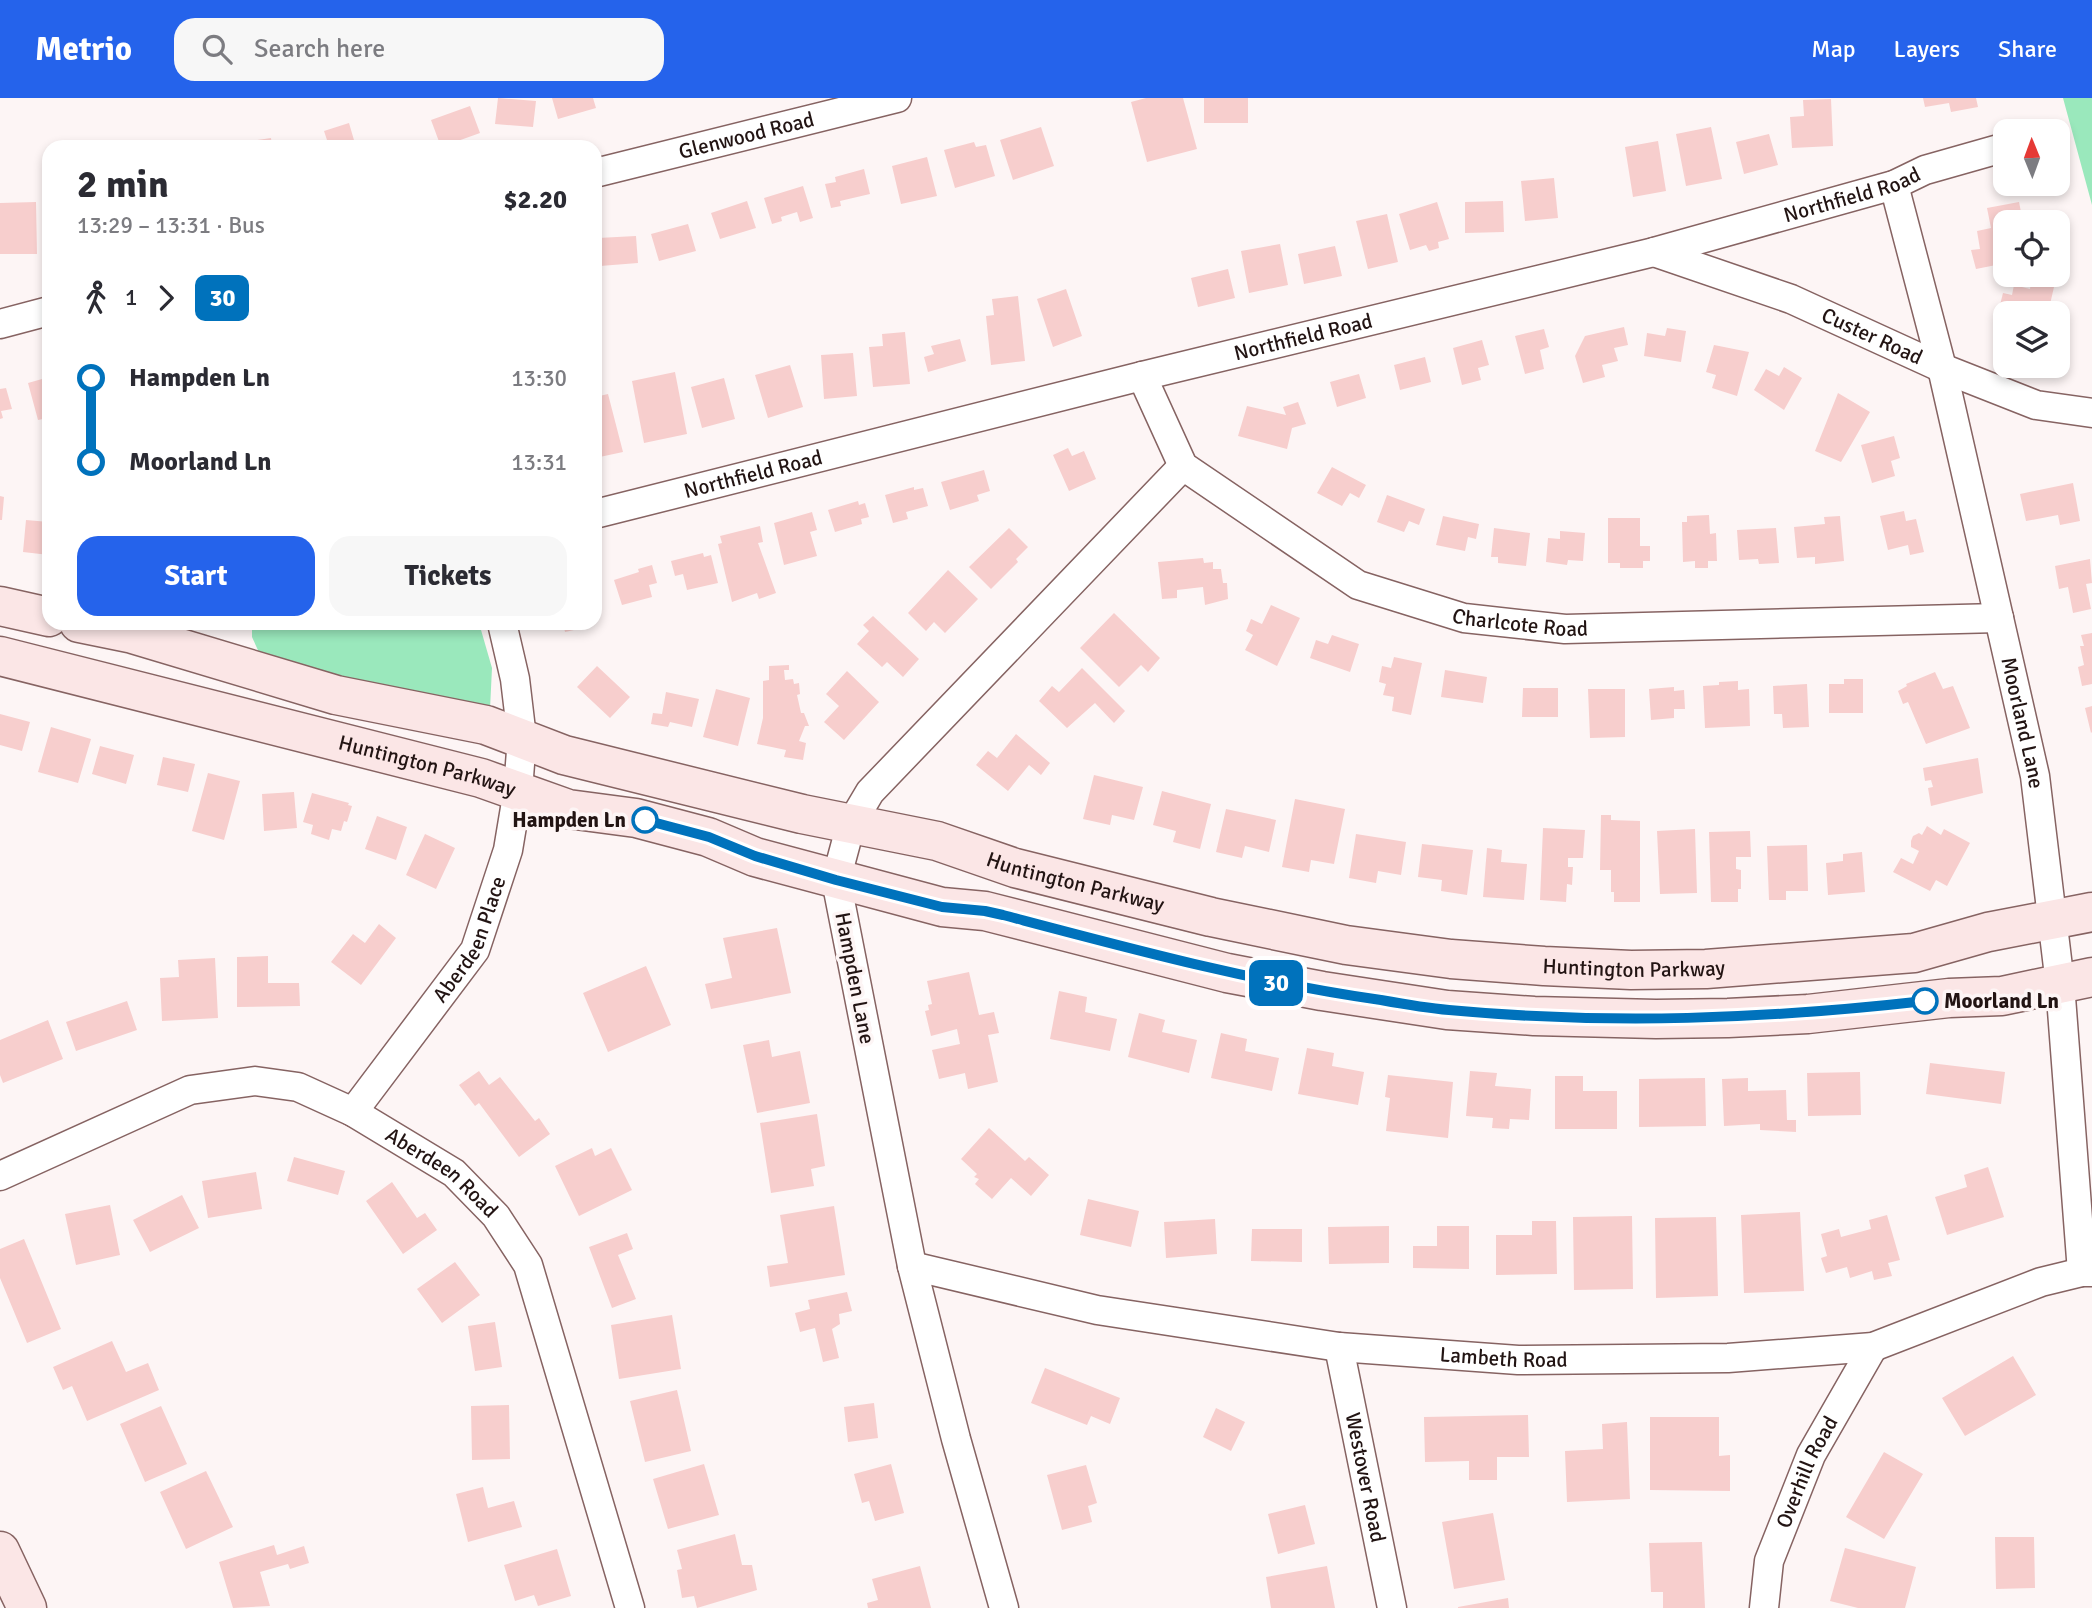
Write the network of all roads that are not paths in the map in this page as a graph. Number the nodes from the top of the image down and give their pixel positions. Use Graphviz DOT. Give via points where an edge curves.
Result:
graph roads {
  1 [pos="897,98"];
  2 [pos="1993,151"];
  3 [pos="602,171"];
  4 [pos="1894,185"];
  5 [pos="1654,252"];
  6 [pos="42,313"];
  7 [pos="0,324"];
  8 [pos="1942,368"];
  9 [pos="1142,376"];
  10 [pos="2092,413"];
  11 [pos="1183,466"];
  12 [pos="602,512"];
  13 [pos="0,606"];
  14 [pos="42,615"];
  15 [pos="1999,618"];
  16 [pos="113,630"];
  17 [pos="146,630"];
  18 [pos="504,630"];
  19 [pos="133,634"];
  20 [pos="0,656"];
  21 [pos="121,687"];
  22 [pos="522,738"];
  23 [pos="518,790"];
  24 [pos="851,824"];
  25 [pos="836,880"];
  26 [pos="2092,912"];
  27 [pos="2053,920"];
  28 [pos="2076,981"];
  29 [pos="353,1112"];
  30 [pos="0,1176"];
  31 [pos="912,1266"];
  32 [pos="2087,1272"];
  33 [pos="1339,1347"];
  34 [pos="1873,1347"];
  35 [pos="0,1551"];
  36 [pos="27,1608"];
  37 [pos="629,1608"];
  38 [pos="1004,1608"];
  39 [pos="1392,1608"];
  40 [pos="1765,1608"];
  1 -- 3 [label="street, Glenwood Road"];
  2 -- 4 [label="street, Northfield Road" via="1925,170"];
  4 -- 5 [label="street, Northfield Road"];
  4 -- 8 [label="street, Moorland Lane"];
  5 -- 8 [label="street, Custer Road" via="1791,299"];
  5 -- 9 [label="street, Northfield Road"];
  6 -- 7 [label="street"];
  8 -- 10 [label="street, Custer Road" via="2036,405"];
  8 -- 15 [label="street, Moorland Lane"];
  9 -- 11 [label="street"];
  9 -- 12 [label="street, Northfield Road"];
  11 -- 15 [label="street, Charlcote Road" via="1358,584 1464,618 1565,629"];
  11 -- 24 [label="street, Hampden Lane" via="870,792"];
  13 -- 14 [label="street"];
  15 -- 27 [label="street, Moorland Lane" via="2035,776"];
  16 -- 19 [label="street, Huntington Parkway"];
  17 -- 19 [label="street"];
  18 -- 22 [label="street, Aberdeen Place"];
  19 -- 21 [label="street"];
  19 -- 22 [label="street, Huntington Parkway" via="337,695 466,720"];
  20 -- 21 [label="street, Huntington Parkway"];
  21 -- 23 [label="street, Huntington Parkway"];
  22 -- 23 [label="street, Aberdeen Place"];
  22 -- 24 [label="street, Huntington Parkway" via="564,755"];
  23 -- 25 [label="street, Huntington Parkway" via="568,809 636,818 709,837"];
  23 -- 29 [label="street, Aberdeen Place" via="509,850 475,950"];
  24 -- 25 [label="street, Hampden Lane"];
  24 -- 27 [label="street, Huntington Parkway" via="937,841 1015,869 1211,917 1346,945 1451,959 1631,970 1784,964 1914,953"];
  25 -- 28 [label="street, Huntington Parkway" via="942,907 1003,915 1227,973 1447,1010 1561,1017 1728,1018 2002,996"];
  25 -- 31 [label="street, Hampden Lane"];
  26 -- 27 [label="street, Huntington Parkway"];
  27 -- 28 [label="street, Moorland Lane"];
  28 -- 32 [label="street, Moorland Lane"];
  29 -- 30 [label="street, Aberdeen Road" via="298,1087 255,1081 190,1090"];
  29 -- 37 [label="street, Aberdeen Road" via="454,1172 496,1216 528,1265"];
  31 -- 33 [label="street, Lambeth Road" via="1097,1310"];
  31 -- 38 [label="street, Hampden Lane"];
  32 -- 34 [label="street, Lambeth Road" via="2041,1282"];
  33 -- 34 [label="street, Lambeth Road" via="1518,1360 1728,1358"];
  33 -- 39 [label="street, Westover Road"];
  34 -- 40 [label="street, Overhill Road" via="1811,1455 1769,1561"];
  35 -- 36 [label="street"];
}
